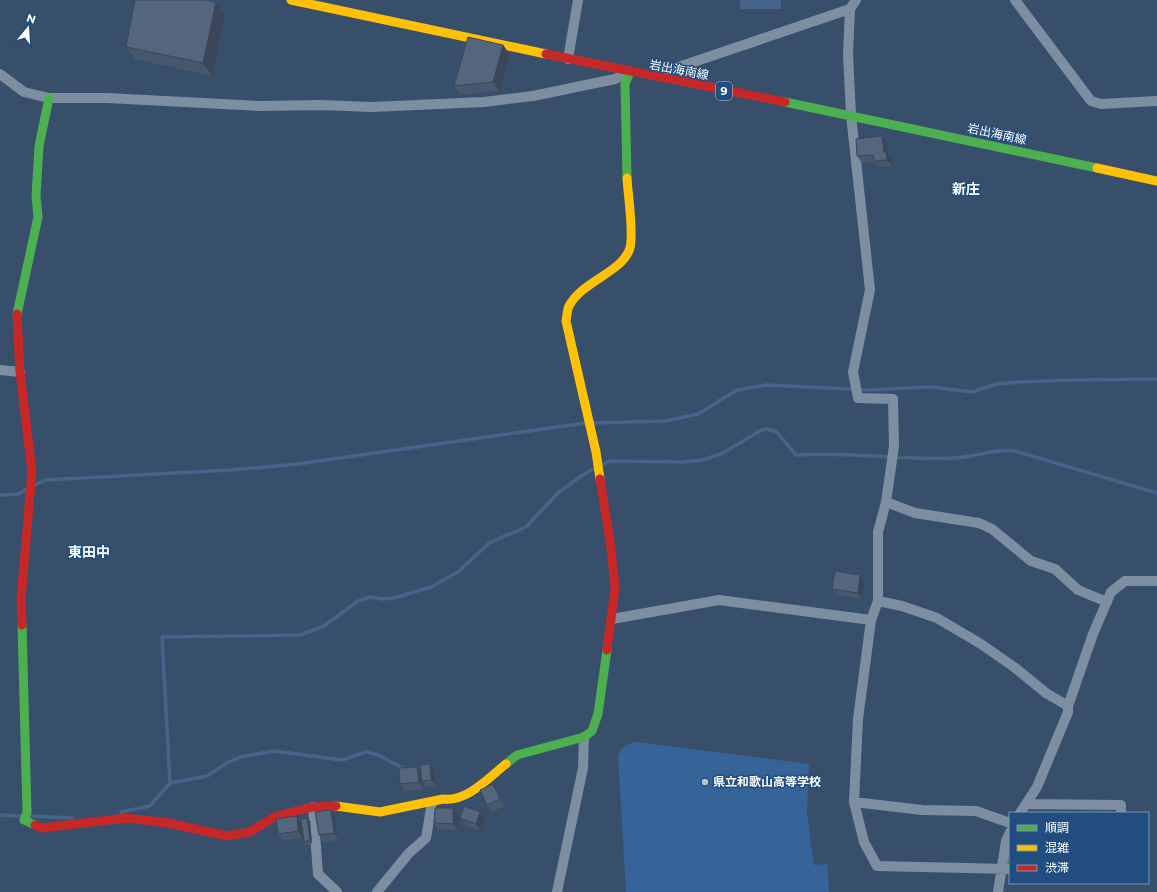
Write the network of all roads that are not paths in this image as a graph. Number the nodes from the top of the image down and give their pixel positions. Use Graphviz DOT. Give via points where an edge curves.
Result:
graph roads {
  1 [pos="291,0"];
  2 [pos="578,0"];
  3 [pos="1015,0"];
  4 [pos="853,4"];
  5 [pos="568,59"];
  6 [pos="630,72"];
  7 [pos="0,74"];
  8 [pos="651,76"];
  9 [pos="49,98"];
  10 [pos="1157,101"];
  11 [pos="851,115"];
  12 [pos="1157,181"];
  13 [pos="0,370"];
  14 [pos="20,372"];
  15 [pos="886,502"];
  16 [pos="1157,581"];
  17 [pos="878,601"];
  18 [pos="1107,602"];
  19 [pos="612,619"];
  20 [pos="871,620"];
  21 [pos="1068,706"];
  22 [pos="584,737"];
  23 [pos="432,802"];
  24 [pos="854,802"];
  25 [pos="1026,804"];
  26 [pos="313,807"];
  27 [pos="1021,812"];
  28 [pos="1121,812"];
  29 [pos="1009,823"];
  30 [pos="1009,834"];
  31 [pos="1006,870"];
  32 [pos="336,892"];
  33 [pos="377,892"];
  34 [pos="557,892"];
  35 [pos="998,892"];
  1 -- 5 [label="street, 岩出海南線 / 9"];
  2 -- 5 [label="street"];
  3 -- 10 [label="street" via="1091,101 1101,104"];
  4 -- 8 [label="street"];
  4 -- 11 [label="street" via="848,54"];
  5 -- 6 [label="street, 岩出海南線 / 9"];
  6 -- 8 [label="street, 岩出海南線 / 9"];
  6 -- 9 [label="street" via="615,78 533,96 431,105 260,106 107,98"];
  6 -- 19 [label="street" via="625,84 630,248 625,260 581,290 568,307 566,321 596,452 610,540 615,588"];
  7 -- 9 [label="street" via="24,92"];
  8 -- 11 [label="street, 岩出海南線 / 9"];
  9 -- 14 [label="street" via="39,146 36,196 38,218 17,312"];
  11 -- 12 [label="street, 岩出海南線 / 9"];
  11 -- 15 [label="street" via="870,290 853,372 858,398 893,399 894,446"];
  13 -- 14 [label="street"];
  14 -- 26 [label="street" via="32,471 21,599 27,812 24,820 42,828 126,818 168,823 228,836 250,832 276,816"];
  15 -- 17 [label="street" via="878,532"];
  15 -- 18 [label="street" via="915,513 979,523 992,529 1031,560 1055,569 1078,590"];
  16 -- 18 [label="street" via="1125,581 1111,592"];
  17 -- 20 [label="street"];
  17 -- 21 [label="street" via="937,618 980,644 1046,693"];
  18 -- 21 [label="street" via="1092,634"];
  19 -- 20 [label="street" via="719,600"];
  19 -- 22 [label="street" via="598,714 592,731"];
  20 -- 24 [label="street" via="858,719"];
  21 -- 25 [label="street" via="1053,751 1037,787"];
  22 -- 23 [label="street" via="517,755 466,795"];
  22 -- 34 [label="street" via="583,768"];
  23 -- 26 [label="street" via="380,812 338,806"];
  23 -- 33 [label="street" via="426,838 409,853"];
  24 -- 29 [label="street" via="922,810 976,811"];
  24 -- 31 [label="street" via="864,842 877,866"];
  25 -- 27 [label="street"];
  25 -- 28 [label="street" via="1121,806"];
  26 -- 32 [label="street" via="318,874"];
  30 -- 31 [label="street" via="1006,841"];
  31 -- 35 [label="street"];
}
